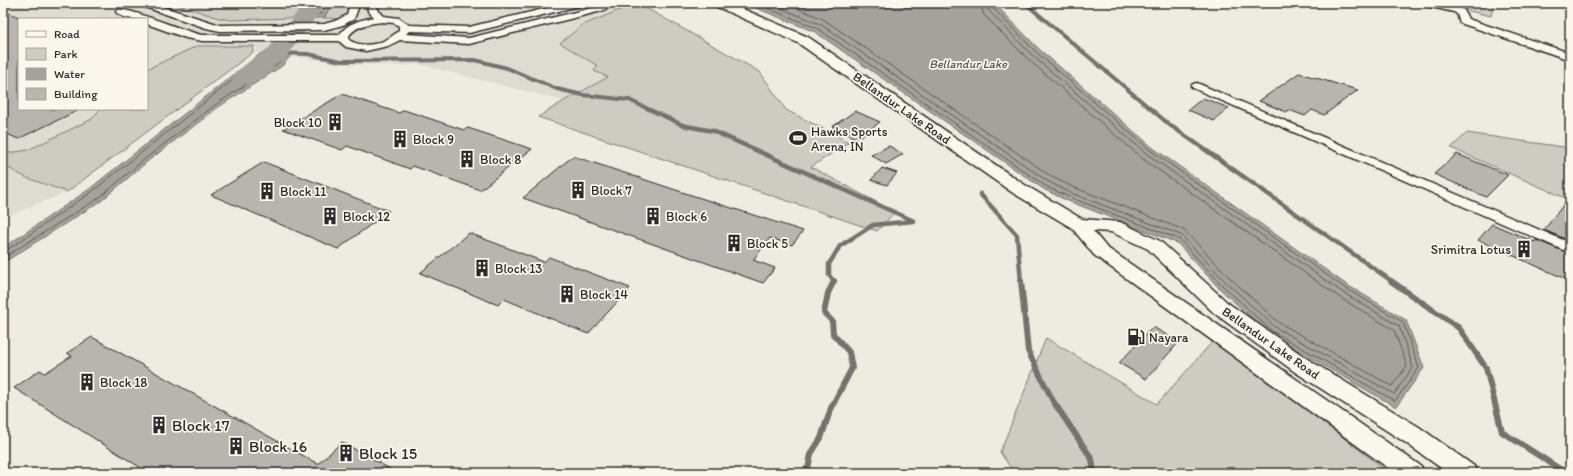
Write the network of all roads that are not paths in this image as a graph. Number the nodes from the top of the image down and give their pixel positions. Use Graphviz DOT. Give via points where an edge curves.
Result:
graph roads {
  1 [pos="142,3"];
  2 [pos="355,3"];
  3 [pos="372,3"];
  4 [pos="580,3"];
  5 [pos="612,3"];
  6 [pos="719,3"];
  7 [pos="1425,3"];
  8 [pos="121,12"];
  9 [pos="138,18"];
  10 [pos="382,19"];
  11 [pos="148,21"];
  12 [pos="405,28"];
  13 [pos="398,37"];
  14 [pos="343,38"];
  15 [pos="1570,57"];
  16 [pos="1197,86"];
  17 [pos="1078,224"];
  18 [pos="1570,248"];
  19 [pos="1413,473"];
  20 [pos="1466,473"];
  1 -- 2 [label="street" via="214,27 324,27 351,17"];
  3 -- 10 [label="street" via="373,10"];
  4 -- 12 [label="street" via="469,30"];
  5 -- 13 [label="street" via="599,9 469,41"];
  6 -- 17 [label="street, Bellandur Lake Road" via="803,40 1019,189"];
  7 -- 15 [label="street" via="1457,10 1461,12 1464,21"];
  8 -- 9 [label="street"];
  10 -- 12 [label="street" via="396,20"];
  10 -- 14 [label="street" via="353,26"];
  11 -- 14 [label="street" via="195,38"];
  12 -- 13 [label="street"];
  13 -- 14 [label="street" via="384,44 367,46 352,46"];
  16 -- 18 [label="street"];
  17 -- 19 [label="street, Bellandur Lake Road" via="1100,251"];
  17 -- 20 [label="street, Bellandur Lake Road" via="1114,226 1154,245 1221,308 1302,366 1410,434"];
}
